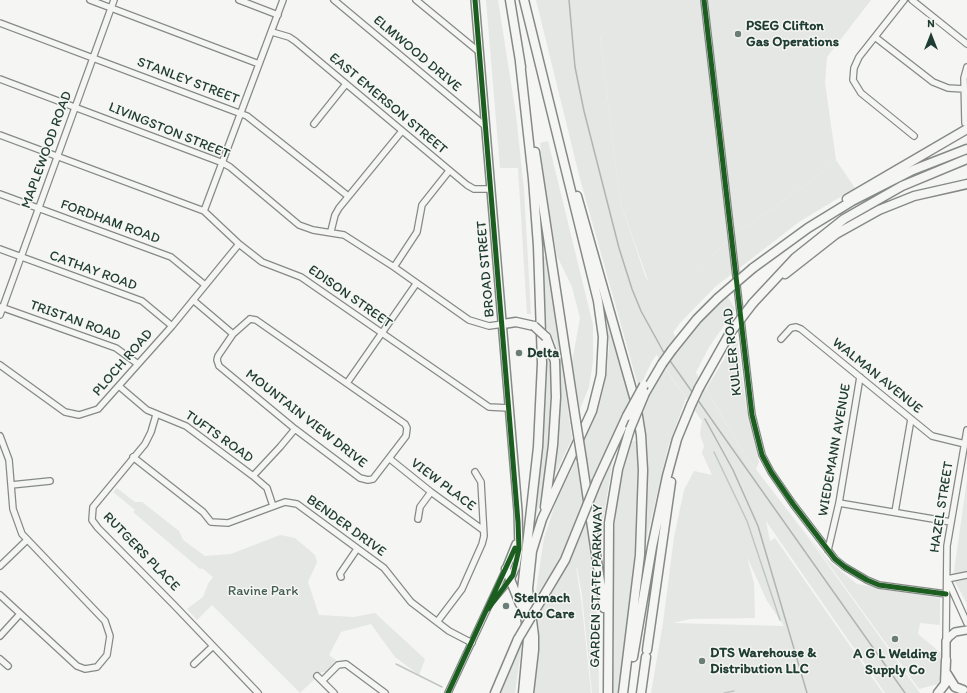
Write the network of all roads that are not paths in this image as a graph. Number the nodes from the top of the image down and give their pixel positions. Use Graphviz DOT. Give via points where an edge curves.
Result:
graph roads {
  1 [pos="90,0"];
  2 [pos="114,0"];
  3 [pos="239,0"];
  4 [pos="283,0"];
  5 [pos="334,0"];
  6 [pos="416,0"];
  7 [pos="475,0"];
  8 [pos="510,0"];
  9 [pos="524,0"];
  10 [pos="704,0"];
  11 [pos="904,0"];
  12 [pos="912,0"];
  13 [pos="111,8"];
  14 [pos="278,15"];
  15 [pos="0,22"];
  16 [pos="272,32"];
  17 [pos="875,37"];
  18 [pos="967,44"];
  19 [pos="478,51"];
  20 [pos="94,58"];
  21 [pos="520,62"];
  22 [pos="259,64"];
  23 [pos="967,67"];
  24 [pos="0,79"];
  25 [pos="346,84"];
  26 [pos="964,89"];
  27 [pos="76,107"];
  28 [pos="551,111"];
  29 [pos="242,114"];
  30 [pos="314,124"];
  31 [pos="485,126"];
  32 [pos="966,126"];
  33 [pos="402,131"];
  34 [pos="0,135"];
  35 [pos="914,136"];
  36 [pos="967,149"];
  37 [pos="58,156"];
  38 [pos="967,159"];
  39 [pos="223,164"];
  40 [pos="449,170"];
  41 [pos="967,184"];
  42 [pos="490,189"];
  43 [pos="0,194"];
  44 [pos="348,196"];
  45 [pos="38,209"];
  46 [pos="204,211"];
  47 [pos="808,228"];
  48 [pos="331,232"];
  49 [pos="239,244"];
  50 [pos="0,249"];
  51 [pos="21,258"];
  52 [pos="394,267"];
  53 [pos="416,284"];
  54 [pos="206,285"];
  55 [pos="760,294"];
  56 [pos="193,300"];
  57 [pos="1,307"];
  58 [pos="0,315"];
  59 [pos="503,324"];
  60 [pos="172,326"];
  61 [pos="233,334"];
  62 [pos="382,334"];
  63 [pos="781,339"];
  64 [pos="138,364"];
  65 [pos="0,365"];
  66 [pos="860,377"];
  67 [pos="347,383"];
  68 [pos="120,387"];
  69 [pos="644,389"];
  70 [pos="509,408"];
  71 [pos="156,415"];
  72 [pos="911,419"];
  73 [pos="295,429"];
  74 [pos="967,430"];
  75 [pos="0,436"];
  76 [pos="677,439"];
  77 [pos="964,444"];
  78 [pos="133,457"];
  79 [pos="390,458"];
  80 [pos="475,472"];
  81 [pos="253,476"];
  82 [pos="50,481"];
  83 [pos="11,485"];
  84 [pos="431,492"];
  85 [pos="839,503"];
  86 [pos="273,506"];
  87 [pos="895,512"];
  88 [pos="542,519"];
  89 [pos="418,520"];
  90 [pos="951,522"];
  91 [pos="483,530"];
  92 [pos="518,536"];
  93 [pos="27,540"];
  94 [pos="357,549"];
  95 [pos="828,550"];
  96 [pos="0,566"];
  97 [pos="506,569"];
  98 [pos="967,575"];
  99 [pos="341,578"];
  100 [pos="947,579"];
  101 [pos="510,580"];
  102 [pos="946,594"];
  103 [pos="0,595"];
  104 [pos="488,609"];
  105 [pos="20,614"];
  106 [pos="525,616"];
  107 [pos="437,622"];
  108 [pos="967,623"];
  109 [pos="967,630"];
  110 [pos="608,634"];
  111 [pos="0,636"];
  112 [pos="946,641"];
  113 [pos="472,643"];
  114 [pos="212,647"];
  115 [pos="0,659"];
  116 [pos="946,660"];
  117 [pos="194,664"];
  118 [pos="8,666"];
  119 [pos="947,674"];
  120 [pos="317,676"];
  121 [pos="322,681"];
  122 [pos="965,690"];
  123 [pos="258,693"];
  124 [pos="334,693"];
  125 [pos="385,693"];
  126 [pos="448,693"];
  127 [pos="495,693"];
  128 [pos="523,693"];
  129 [pos="529,693"];
  130 [pos="608,693"];
  131 [pos="623,693"];
  132 [pos="628,693"];
  133 [pos="642,693"];
  134 [pos="938,693"];
  135 [pos="951,693"];
  1 -- 13 [label="street"];
  2 -- 13 [label="street, MAPLEWOOD ROAD"];
  3 -- 14 [label="street"];
  4 -- 14 [label="street"];
  5 -- 31 [label="street, ELMWOOD DRIVE"];
  6 -- 19 [label="street"];
  7 -- 19 [label="main road, BROAD STREET"];
  8 -- 21 [label="highway"];
  9 -- 28 [label="highway"];
  10 -- 95 [label="street, KULLER ROAD" via="755,430 762,455 771,472"];
  11 -- 17 [label="street"];
  12 -- 18 [label="street"];
  13 -- 20 [label="street, MAPLEWOOD ROAD"];
  13 -- 22 [label="street"];
  14 -- 16 [label="street"];
  15 -- 20 [label="street, STANLEY STREET"];
  16 -- 22 [label="street"];
  16 -- 25 [label="street, EAST EMERSON STREET" via="295,41"];
  17 -- 26 [label="street" via="933,82 948,88"];
  17 -- 35 [label="street" via="855,63 855,84 861,93"];
  19 -- 31 [label="main road, BROAD STREET"];
  20 -- 27 [label="street, MAPLEWOOD ROAD"];
  20 -- 29 [label="street, STANLEY STREET"];
  21 -- 106 [label="highway" via="535,202 542,363 538,447 523,573 522,595"];
  21 -- 110 [label="highway, bridge"];
  22 -- 29 [label="street"];
  23 -- 26 [label="street"];
  24 -- 27 [label="street, LIVINGSTON STREET"];
  25 -- 30 [label="street"];
  25 -- 33 [label="street, EAST EMERSON STREET"];
  26 -- 32 [label="street"];
  27 -- 37 [label="street, MAPLEWOOD ROAD"];
  27 -- 39 [label="street, LIVINGSTON STREET"];
  28 -- 88 [label="highway" via="598,301 603,350 601,375 592,411"];
  28 -- 131 [label="highway" via="627,369 641,435 643,470 640,554"];
  29 -- 39 [label="street"];
  29 -- 44 [label="street, STANLEY STREET"];
  31 -- 42 [label="main road, BROAD STREET"];
  32 -- 47 [label="highway" via="853,194"];
  33 -- 40 [label="street, EAST EMERSON STREET"];
  33 -- 44 [label="street"];
  34 -- 37 [label="street, EDISON STREET"];
  36 -- 47 [label="highway, GARDEN STATE PARKWAY" via="887,182"];
  37 -- 45 [label="street, MAPLEWOOD ROAD"];
  37 -- 46 [label="street, EDISON STREET"];
  38 -- 55 [label="highway" via="902,186 844,219 805,249"];
  39 -- 46 [label="street"];
  39 -- 48 [label="street, LIVINGSTON STREET" via="300,225 313,230"];
  40 -- 42 [label="street, EAST EMERSON STREET" via="474,189"];
  40 -- 52 [label="street" via="422,205 417,232"];
  41 -- 55 [label="highway" via="914,196 859,220 823,243"];
  42 -- 59 [label="main road, BROAD STREET"];
  43 -- 45 [label="street, FORDHAM ROAD"];
  44 -- 48 [label="street" via="335,215"];
  45 -- 51 [label="street, MAPLEWOOD ROAD"];
  45 -- 54 [label="street, FORDHAM ROAD" via="171,257"];
  46 -- 49 [label="street, EDISON STREET"];
  47 -- 69 [label="highway, GARDEN STATE PARKWAY, bridge" via="753,268 718,298 697,319"];
  48 -- 52 [label="street, LIVINGSTON STREET" via="344,234"];
  49 -- 54 [label="street, PLOCH ROAD"];
  49 -- 62 [label="street, EDISON STREET" via="262,262 301,277"];
  50 -- 51 [label="street, CATHAY ROAD"];
  51 -- 57 [label="street, MAPLEWOOD ROAD"];
  51 -- 60 [label="street, CATHAY ROAD" via="142,301"];
  52 -- 53 [label="street, LIVINGSTON STREET"];
  53 -- 59 [label="street, LIVINGSTON STREET" via="469,320 489,326"];
  53 -- 62 [label="street"];
  54 -- 56 [label="street, PLOCH ROAD"];
  55 -- 76 [label="highway, bridge" via="730,333 699,388"];
  56 -- 60 [label="street, PLOCH ROAD"];
  56 -- 61 [label="street"];
  57 -- 58 [label="street"];
  57 -- 64 [label="street, TRISTAN ROAD" via="121,350"];
  59 -- 70 [label="main road, BROAD STREET"];
  59 -- 88 [label="highway, bridge" via="516,322 534,326 546,337 556,361 553,445"];
  60 -- 64 [label="street, PLOCH ROAD"];
  61 -- 67 [label="street, MOUNTAIN VIEW DRIVE" via="250,319 256,320"];
  61 -- 73 [label="street, MOUNTAIN VIEW DRIVE" via="218,356 219,366"];
  62 -- 67 [label="street"];
  62 -- 70 [label="street, EDISON STREET" via="489,407"];
  63 -- 66 [label="street, WALMAN AVENUE" via="791,328 799,328"];
  64 -- 68 [label="street, PLOCH ROAD"];
  65 -- 68 [label="street, PLOCH ROAD" via="59,409 70,414 86,414 98,409"];
  66 -- 72 [label="street, WALMAN AVENUE"];
  66 -- 85 [label="street, WIEDEMANN AVENUE"];
  67 -- 79 [label="street, MOUNTAIN VIEW DRIVE" via="405,424 406,436"];
  68 -- 71 [label="street, TUFTS ROAD" via="142,407"];
  69 -- 110 [label="highway, GARDEN STATE PARKWAY, bridge" via="618,469 611,507 608,542"];
  69 -- 127 [label="highway, bridge" via="627,416 564,560 518,639"];
  70 -- 92 [label="main road, BROAD STREET"];
  71 -- 78 [label="street, RUTGERS PLACE" via="149,438"];
  71 -- 81 [label="street, TUFTS ROAD" via="186,426"];
  72 -- 77 [label="street, WALMAN AVENUE" via="936,438"];
  72 -- 87 [label="street"];
  73 -- 79 [label="street, MOUNTAIN VIEW DRIVE" via="365,480 373,479"];
  73 -- 81 [label="street"];
  74 -- 77 [label="street, HAZEL STREET"];
  75 -- 83 [label="street" via="9,460"];
  76 -- 132 [label="highway" via="652,547"];
  76 -- 133 [label="highway"];
  77 -- 90 [label="street, HAZEL STREET"];
  78 -- 86 [label="street, BENDER DRIVE" via="203,512 211,522 228,522"];
  78 -- 114 [label="street, RUTGERS PLACE" via="96,501 91,511 92,520"];
  79 -- 84 [label="street, VIEW PLACE"];
  80 -- 91 [label="street" via="481,482"];
  81 -- 86 [label="street, TUFTS ROAD" via="267,488"];
  82 -- 83 [label="street"];
  83 -- 93 [label="street" via="15,516"];
  84 -- 89 [label="street" via="420,506"];
  84 -- 91 [label="street, VIEW PLACE"];
  85 -- 87 [label="street"];
  85 -- 95 [label="street, WIEDEMANN AVENUE"];
  86 -- 94 [label="street, BENDER DRIVE" via="285,502 298,504"];
  87 -- 90 [label="street"];
  88 -- 129 [label="highway" via="532,551 529,573 528,600 534,636"];
  90 -- 100 [label="street, HAZEL STREET" via="947,546"];
  91 -- 107 [label="street" via="482,544 462,589"];
  92 -- 97 [label="main road, BROAD STREET"];
  92 -- 101 [label="main road, BROAD STREET" via="517,560"];
  93 -- 96 [label="street"];
  93 -- 105 [label="street" via="105,621 110,636 107,655 97,667 81,668 73,664"];
  94 -- 99 [label="street" via="340,574"];
  94 -- 107 [label="street, BENDER DRIVE" via="384,568 411,602"];
  95 -- 102 [label="street, KULLER ROAD" via="845,567 873,583"];
  97 -- 101 [label="highway"];
  97 -- 104 [label="street"];
  98 -- 100 [label="street"];
  100 -- 102 [label="street, HAZEL STREET"];
  100 -- 108 [label="street"];
  101 -- 104 [label="street"];
  101 -- 106 [label="highway"];
  102 -- 112 [label="street, HAZEL STREET"];
  103 -- 105 [label="street"];
  104 -- 113 [label="street"];
  105 -- 111 [label="street"];
  106 -- 128 [label="highway" via="528,646"];
  107 -- 113 [label="street, BENDER DRIVE"];
  109 -- 112 [label="main road" via="955,632"];
  110 -- 130 [label="highway, GARDEN STATE PARKWAY"];
  112 -- 116 [label="main road, HAZEL STREET"];
  113 -- 126 [label="street"];
  114 -- 117 [label="street"];
  114 -- 123 [label="street, RUTGERS PLACE"];
  115 -- 118 [label="street"];
  116 -- 119 [label="highway"];
  119 -- 122 [label="highway" via="951,684"];
  119 -- 134 [label="highway" via="944,687"];
  120 -- 121 [label="street"];
  121 -- 124 [label="street"];
  121 -- 125 [label="street" via="338,665 346,664"];
  122 -- 135 [label="highway"];
}
